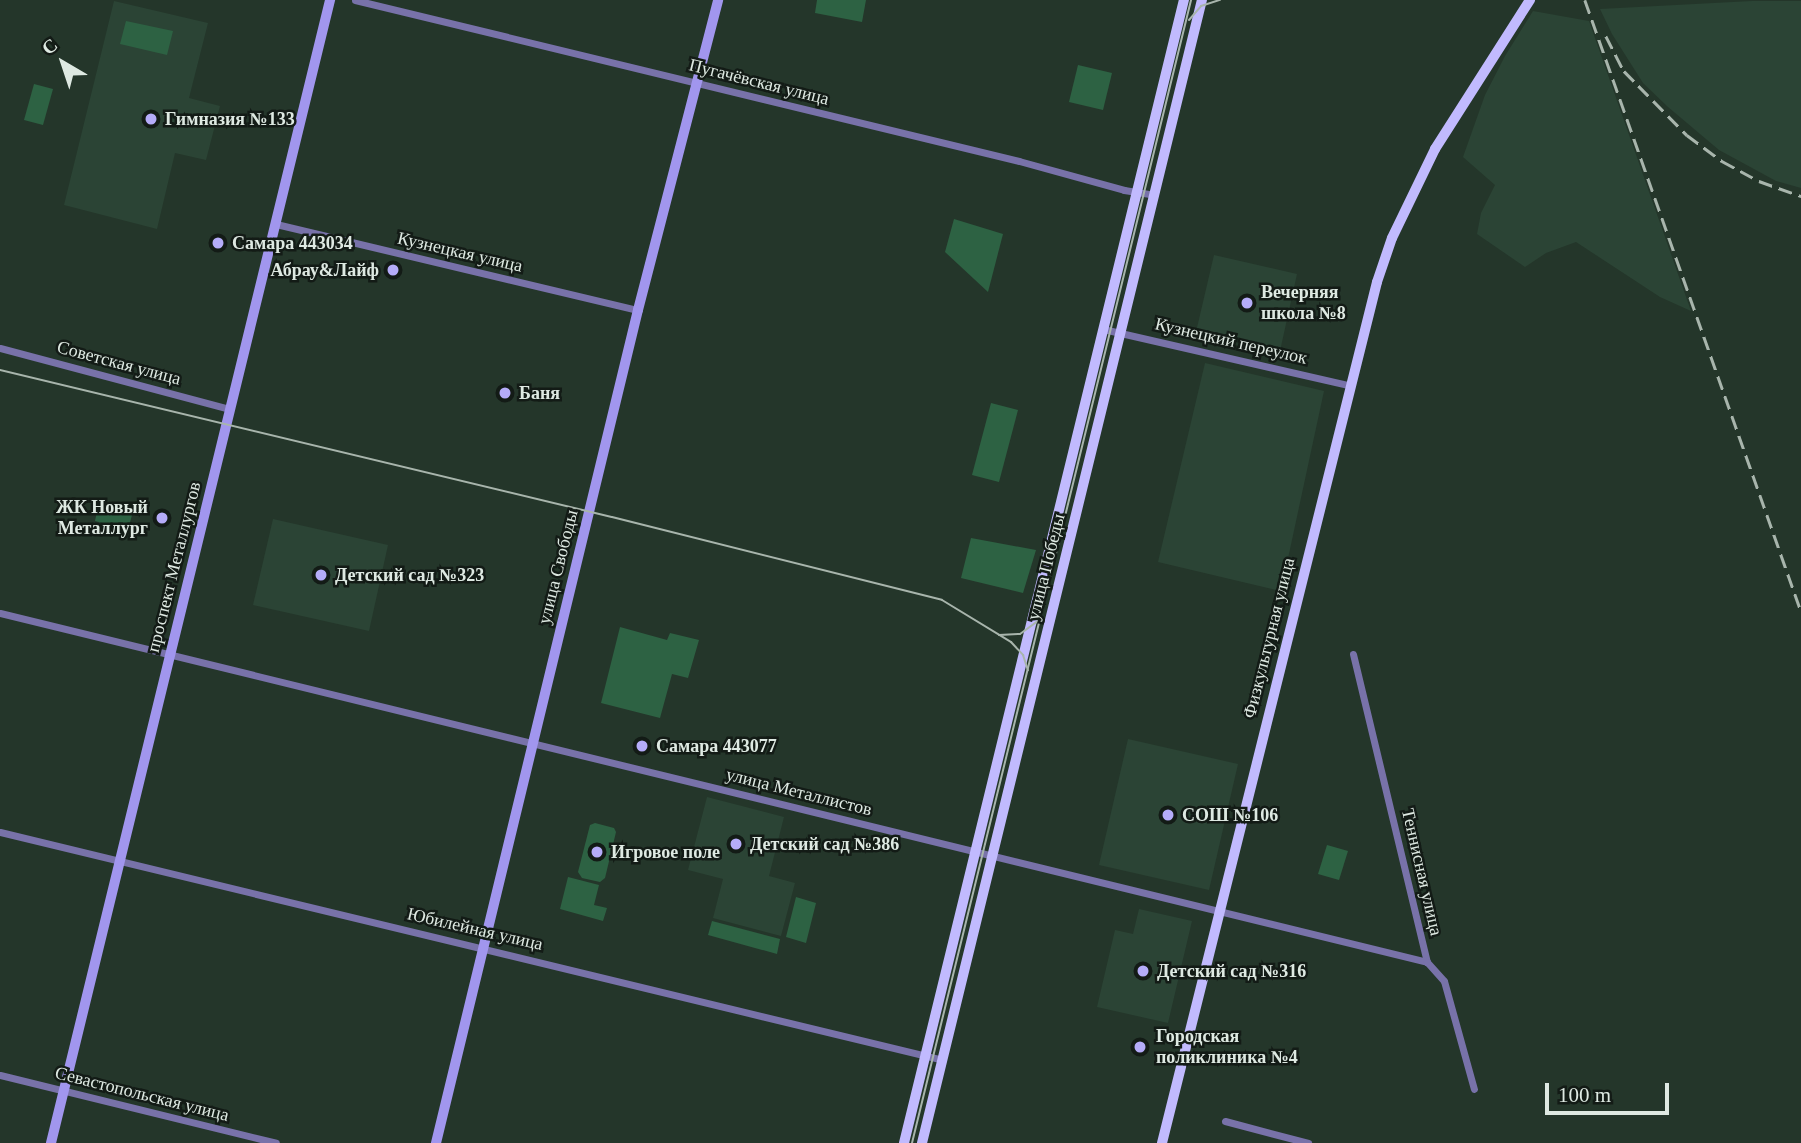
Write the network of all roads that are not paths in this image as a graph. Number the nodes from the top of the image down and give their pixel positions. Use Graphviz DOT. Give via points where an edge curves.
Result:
graph roads {
  1 [pos="330,0"];
  2 [pos="355,0"];
  3 [pos="718,0"];
  4 [pos="1184,0"];
  5 [pos="1202,0"];
  6 [pos="1530,0"];
  7 [pos="697,83"];
  8 [pos="1137,192"];
  9 [pos="1155,195"];
  10 [pos="276,223"];
  11 [pos="638,310"];
  12 [pos="1103,329"];
  13 [pos="1121,332"];
  14 [pos="0,348"];
  15 [pos="1351,386"];
  16 [pos="230,409"];
  17 [pos="0,613"];
  18 [pos="1353,654"];
  19 [pos="170,655"];
  20 [pos="533,744"];
  21 [pos="0,832"];
  22 [pos="975,852"];
  23 [pos="992,856"];
  24 [pos="120,862"];
  25 [pos="1220,911"];
  26 [pos="484,947"];
  27 [pos="1427,962"];
  28 [pos="925,1056"];
  29 [pos="943,1060"];
  30 [pos="0,1075"];
  31 [pos="1474,1089"];
  32 [pos="64,1091"];
  33 [pos="1225,1121"];
  34 [pos="51,1143"];
  35 [pos="276,1143"];
  36 [pos="436,1143"];
  37 [pos="904,1143"];
  38 [pos="922,1143"];
  39 [pos="1162,1143"];
  40 [pos="1308,1143"];
  1 -- 10 [label="street, проспект Металлургов"];
  2 -- 7 [label="street, Пугачёвская улица"];
  3 -- 7 [label="street, улица Свободы"];
  4 -- 8 [label="main road, улица Победы"];
  5 -- 9 [label="main road, улица Победы"];
  6 -- 15 [label="main road, Физкультурная улица" via="1434,149 1392,238"];
  7 -- 8 [label="street, Пугачёвская улица"];
  7 -- 11 [label="street, улица Свободы"];
  8 -- 9 [label="street, Пугачёвская улица"];
  8 -- 12 [label="main road, улица Победы"];
  9 -- 13 [label="main road, улица Победы"];
  10 -- 11 [label="street, Кузнецкая улица"];
  10 -- 16 [label="street, проспект Металлургов"];
  11 -- 20 [label="street, улица Свободы"];
  12 -- 13 [label="street, Кузнецкий переулок"];
  12 -- 22 [label="main road, улица Победы"];
  13 -- 15 [label="street, Кузнецкий переулок"];
  13 -- 23 [label="main road, улица Победы"];
  14 -- 16 [label="street, Советская улица"];
  15 -- 25 [label="main road, Физкультурная улица"];
  16 -- 19 [label="street, проспект Металлургов"];
  17 -- 19 [label="street, улица Металлистов"];
  18 -- 27 [label="street, Теннисная улица"];
  19 -- 20 [label="street, улица Металлистов"];
  19 -- 24 [label="street, проспект Металлургов"];
  20 -- 22 [label="street, улица Металлистов"];
  20 -- 26 [label="street, улица Свободы"];
  21 -- 24 [label="street, Юбилейная улица"];
  22 -- 23 [label="street, улица Металлистов"];
  22 -- 28 [label="main road, улица Победы"];
  23 -- 25 [label="street, улица Металлистов"];
  23 -- 29 [label="main road, улица Победы"];
  24 -- 26 [label="street, Юбилейная улица"];
  24 -- 32 [label="street, проспект Металлургов"];
  25 -- 27 [label="street, улица Металлистов"];
  25 -- 39 [label="main road, Физкультурная улица"];
  26 -- 28 [label="street, Юбилейная улица"];
  26 -- 36 [label="street, улица Свободы"];
  27 -- 31 [label="street, Теннисная улица" via="1444,981"];
  28 -- 29 [label="street, Юбилейная улица"];
  28 -- 37 [label="main road, улица Победы"];
  29 -- 38 [label="main road, улица Победы"];
  30 -- 32 [label="street, Севастопольская улица"];
  32 -- 34 [label="street, проспект Металлургов"];
  32 -- 35 [label="street, Севастопольская улица"];
  33 -- 40 [label="street"];
}
